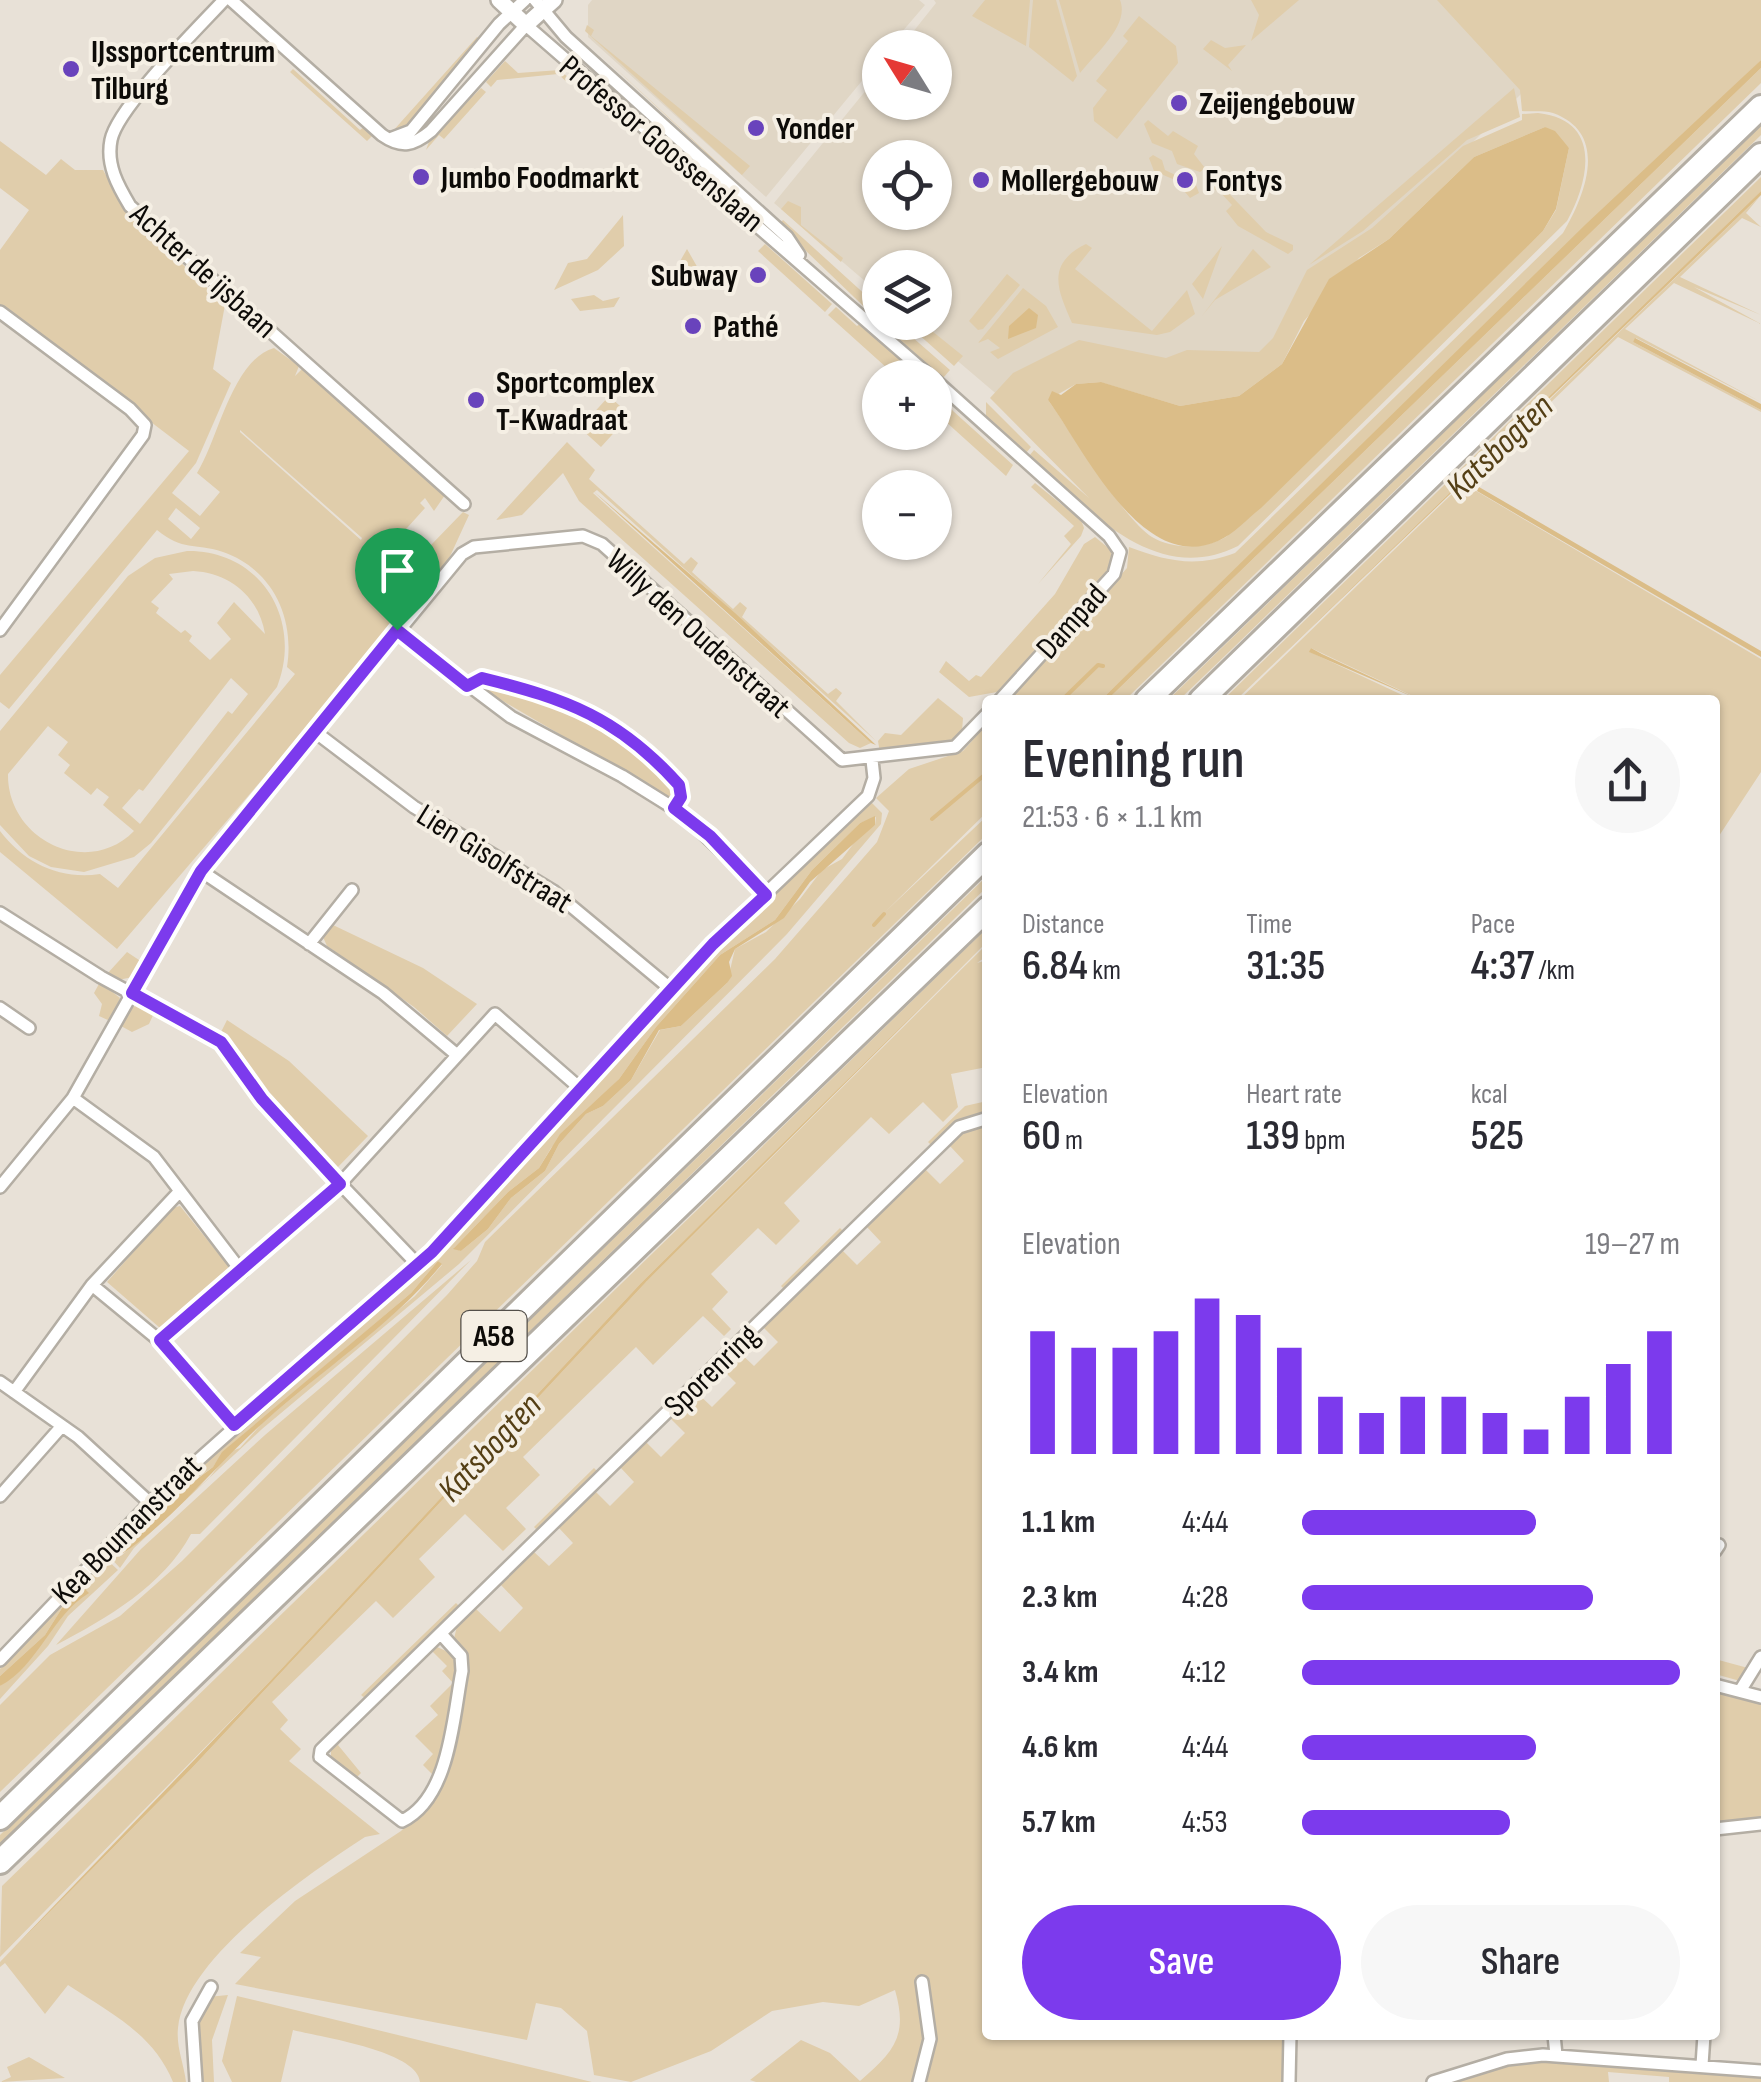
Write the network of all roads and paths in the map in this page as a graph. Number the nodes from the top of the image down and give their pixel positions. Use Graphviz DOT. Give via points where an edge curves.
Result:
graph roads {
  1 [pos="228,0"];
  2 [pos="498,0"];
  3 [pos="526,0"];
  4 [pos="544,3"];
  5 [pos="512,12"];
  6 [pos="526,25"];
  7 [pos="1761,108"];
  8 [pos="384,137"];
  9 [pos="1761,155"];
  10 [pos="800,259"];
  11 [pos="0,312"];
  12 [pos="913,360"];
  13 [pos="952,395"];
  14 [pos="464,504"];
  15 [pos="1109,536"];
  16 [pos="0,630"];
  17 [pos="397,630"];
  18 [pos="467,686"];
  19 [pos="1005,695"];
  20 [pos="1152,695"];
  21 [pos="1206,695"];
  22 [pos="982,720"];
  23 [pos="314,731"];
  24 [pos="872,760"];
  25 [pos="674,808"];
  26 [pos="982,860"];
  27 [pos="201,871"];
  28 [pos="352,890"];
  29 [pos="766,895"];
  30 [pos="0,913"];
  31 [pos="982,914"];
  32 [pos="309,944"];
  33 [pos="672,990"];
  34 [pos="132,993"];
  35 [pos="0,1008"];
  36 [pos="29,1028"];
  37 [pos="458,1055"];
  38 [pos="582,1090"];
  39 [pos="73,1098"];
  40 [pos="982,1120"];
  41 [pos="340,1184"];
  42 [pos="0,1187"];
  43 [pos="180,1192"];
  44 [pos="418,1265"];
  45 [pos="242,1272"];
  46 [pos="92,1285"];
  47 [pos="160,1340"];
  48 [pos="0,1382"];
  49 [pos="14,1392"];
  50 [pos="234,1425"];
  51 [pos="62,1426"];
  52 [pos="0,1496"];
  53 [pos="150,1503"];
  54 [pos="441,1634"];
  55 [pos="1761,1657"];
  56 [pos="0,1660"];
  57 [pos="1720,1686"];
  58 [pos="1740,1692"];
  59 [pos="1761,1697"];
  60 [pos="0,1818"];
  61 [pos="1761,1824"];
  62 [pos="1720,1829"];
  63 [pos="0,1862"];
  64 [pos="922,1982"];
  65 [pos="211,1987"];
  66 [pos="1290,2040"];
  67 [pos="1554,2040"];
  68 [pos="1704,2040"];
  69 [pos="1556,2056"];
  70 [pos="1702,2066"];
  71 [pos="1761,2071"];
  72 [pos="196,2082"];
  73 [pos="919,2082"];
  74 [pos="1289,2082"];
  75 [pos="1433,2082"];
  1 -- 8 [label="street"];
  1 -- 14 [label="street, Achter de ijsbaan" via="120,117 109,155 116,184 130,206"];
  2 -- 5 [label="street"];
  3 -- 5 [label="street"];
  4 -- 6 [label="street"];
  4 -- 10 [label="street, Professor Goossenslaan" via="566,37 787,237"];
  5 -- 6 [label="street"];
  5 -- 8 [label="street" via="411,131"];
  6 -- 8 [label="street" via="418,142 402,145"];
  6 -- 10 [label="street, Professor Goossenslaan"];
  7 -- 20 [label="highway"];
  9 -- 21 [label="highway"];
  10 -- 12 [label="street, Professor Goossenslaan"];
  11 -- 16 [label="street" via="144,425"];
  13 -- 15 [label="street, Professor Goossenslaan"];
  15 -- 19 [label="street, Dampad" via="1120,552 1114,574"];
  17 -- 18 [label="street"];
  17 -- 23 [label="street, Willy den Oudenstraat"];
  17 -- 24 [label="street, Willy den Oudenstraat" via="474,547 584,536 602,544 833,754"];
  18 -- 25 [label="street"];
  18 -- 25 [label="street" via="482,678 557,697 597,716 679,785"];
  22 -- 24 [label="street" via="955,747"];
  23 -- 27 [label="street, Willy den Oudenstraat"];
  23 -- 33 [label="street, Lien Gisolfstraat" via="414,807 553,891"];
  24 -- 29 [label="street, Kea Boumanstraat" via="868,796"];
  25 -- 29 [label="street"];
  26 -- 60 [label="highway, A58"];
  27 -- 32 [label="street"];
  27 -- 34 [label="street, Willy den Oudenstraat"];
  28 -- 32 [label="street"];
  29 -- 33 [label="street, Kea Boumanstraat"];
  30 -- 34 [label="street"];
  31 -- 63 [label="highway, A58"];
  32 -- 37 [label="street" via="409,1012"];
  33 -- 38 [label="street, Kea Boumanstraat"];
  34 -- 39 [label="street, Willy den Oudenstraat"];
  34 -- 41 [label="street" via="221,1042 262,1099"];
  35 -- 36 [label="street"];
  37 -- 38 [label="street" via="495,1014"];
  37 -- 41 [label="street"];
  38 -- 44 [label="street, Kea Boumanstraat"];
  39 -- 42 [label="street, Willy den Oudenstraat"];
  39 -- 43 [label="street" via="142,1145"];
  40 -- 54 [label="street, Sporenring" via="959,1128"];
  41 -- 44 [label="street"];
  41 -- 45 [label="street"];
  43 -- 45 [label="street"];
  43 -- 46 [label="street"];
  44 -- 50 [label="street, Kea Boumanstraat"];
  45 -- 47 [label="street"];
  46 -- 47 [label="street"];
  46 -- 49 [label="street"];
  47 -- 50 [label="street"];
  48 -- 49 [label="street"];
  49 -- 51 [label="street"];
  50 -- 53 [label="street, Kea Boumanstraat"];
  51 -- 52 [label="street"];
  51 -- 53 [label="street"];
  53 -- 56 [label="street, Kea Boumanstraat"];
  54 -- 54 [label="street, Sporenring" via="320,1753 402,1821 436,1784 462,1671 461,1656"];
  55 -- 58 [label="street"];
  57 -- 58 [label="street"];
  58 -- 59 [label="street"];
  61 -- 62 [label="street"];
  64 -- 73 [label="street" via="930,2039"];
  65 -- 72 [label="street" via="190,2033"];
  66 -- 74 [label="street"];
  67 -- 69 [label="street"];
  68 -- 70 [label="street"];
  69 -- 70 [label="street"];
  69 -- 75 [label="street" via="1525,2056"];
  70 -- 71 [label="street"];
}
